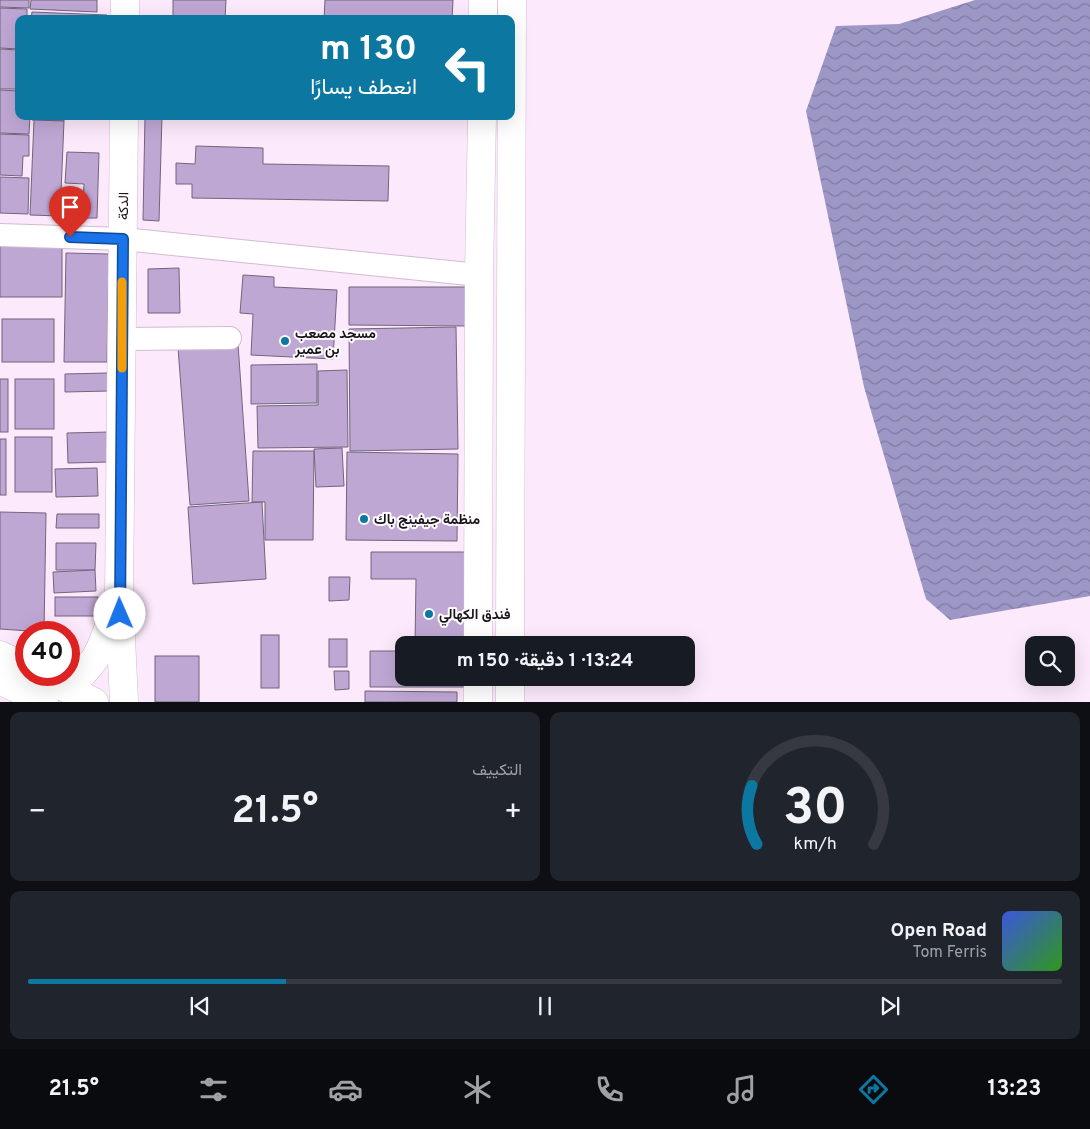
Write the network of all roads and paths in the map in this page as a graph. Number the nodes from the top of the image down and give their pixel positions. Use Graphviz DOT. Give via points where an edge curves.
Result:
graph roads {
  1 [pos="125,0"];
  2 [pos="483,0"];
  3 [pos="512,0"];
  4 [pos="125,15"];
  5 [pos="483,15"];
  6 [pos="512,15"];
  7 [pos="124,120"];
  8 [pos="482,120"];
  9 [pos="512,120"];
  10 [pos="0,235"];
  11 [pos="123,239"];
  12 [pos="479,275"];
  13 [pos="230,338"];
  14 [pos="122,339"];
  15 [pos="119,596"];
  16 [pos="478,636"];
  17 [pos="510,636"];
  18 [pos="0,655"];
  19 [pos="15,662"];
  20 [pos="0,680"];
  21 [pos="478,686"];
  22 [pos="510,686"];
  23 [pos="54,694"];
  24 [pos="94,702"];
  25 [pos="124,702"];
  26 [pos="478,702"];
  27 [pos="510,702"];
  1 -- 4 [label="main road"];
  2 -- 5 [label="main road"];
  3 -- 6 [label="main road"];
  7 -- 11 [label="main road, الدكة"];
  8 -- 12 [label="main road"];
  9 -- 17 [label="main road"];
  10 -- 11 [label="street"];
  11 -- 12 [label="street"];
  11 -- 14 [label="main road, الدكة"];
  12 -- 16 [label="main road"];
  13 -- 14 [label="street"];
  14 -- 15 [label="main road, الدكة"];
  15 -- 23 [label="main road, الدكة" via="94,662"];
  15 -- 25 [label="main road, الدكة"];
  18 -- 19 [label="main road"];
  20 -- 23 [label="main road"];
  21 -- 26 [label="main road"];
  22 -- 27 [label="main road"];
  23 -- 24 [label="main road"];
}
